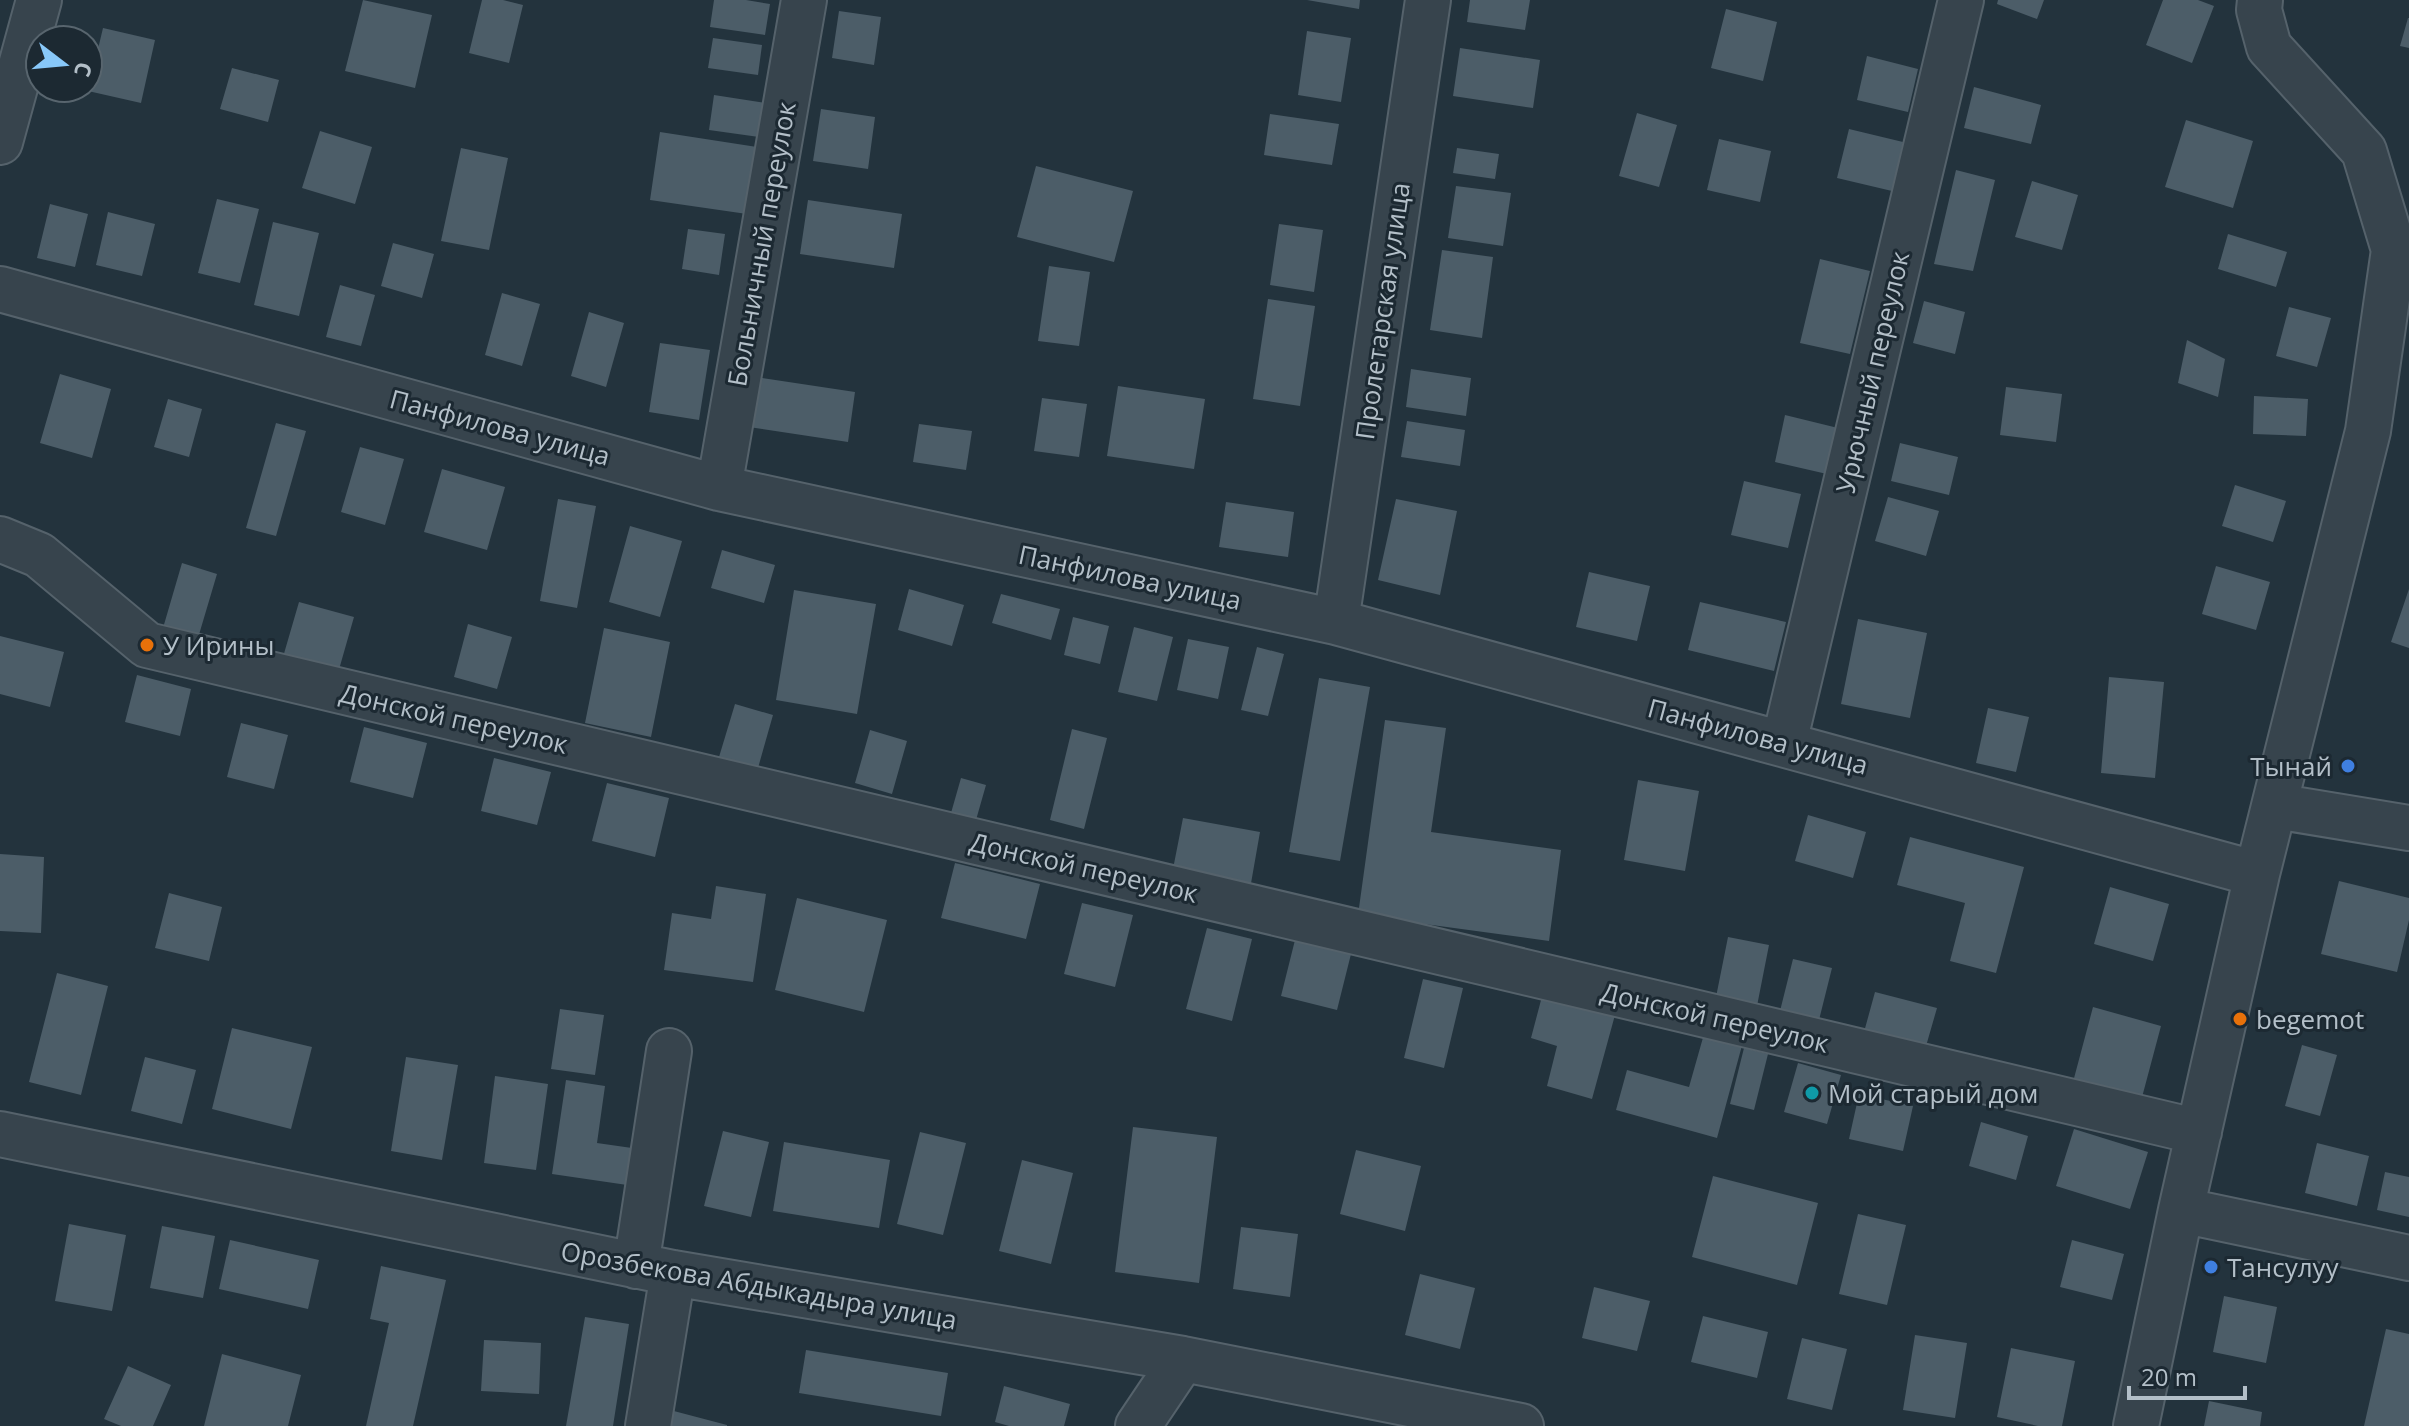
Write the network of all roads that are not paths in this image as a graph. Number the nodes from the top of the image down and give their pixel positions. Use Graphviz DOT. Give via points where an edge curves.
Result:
graph roads {
  1 [pos="39,0"];
  2 [pos="804,0"];
  3 [pos="1428,0"];
  4 [pos="1961,0"];
  5 [pos="2260,0"];
  6 [pos="0,142"];
  7 [pos="2364,151"];
  8 [pos="2409,182"];
  9 [pos="0,289"];
  10 [pos="719,488"];
  11 [pos="0,539"];
  12 [pos="1336,622"];
  13 [pos="1784,743"];
  14 [pos="2275,806"];
  15 [pos="2409,828"];
  16 [pos="2257,874"];
  17 [pos="669,1051"];
  18 [pos="2199,1132"];
  19 [pos="0,1134"];
  20 [pos="2181,1210"];
  21 [pos="2409,1258"];
  22 [pos="655,1269"];
  23 [pos="1183,1359"];
  24 [pos="648,1426"];
  25 [pos="1138,1426"];
  26 [pos="1521,1426"];
  27 [pos="2136,1426"];
  1 -- 6 [label="street"];
  2 -- 10 [label="street, Больничный переулок"];
  3 -- 12 [label="street, Пролетарская улица"];
  4 -- 13 [label="street, Урючный переулок"];
  5 -- 7 [label="street" via="2269,47"];
  7 -- 8 [label="street"];
  7 -- 14 [label="street" via="2394,250 2368,431"];
  9 -- 10 [label="street, Панфилова улица"];
  10 -- 12 [label="street, Панфилова улица"];
  11 -- 18 [label="street, Донской переулок" via="39,555 147,645"];
  12 -- 13 [label="street, Панфилова улица"];
  13 -- 16 [label="street, Панфилова улица"];
  14 -- 15 [label="street"];
  14 -- 16 [label="street"];
  16 -- 18 [label="street"];
  17 -- 22 [label="street"];
  18 -- 20 [label="street"];
  19 -- 22 [label="street, Орозбекова Абдыкадыра улица"];
  20 -- 21 [label="street"];
  20 -- 27 [label="street"];
  22 -- 23 [label="street, Орозбекова Абдыкадыра улица"];
  22 -- 24 [label="street"];
  23 -- 25 [label="street"];
  23 -- 26 [label="street, Орозбекова Абдыкадыра улица"];
}
